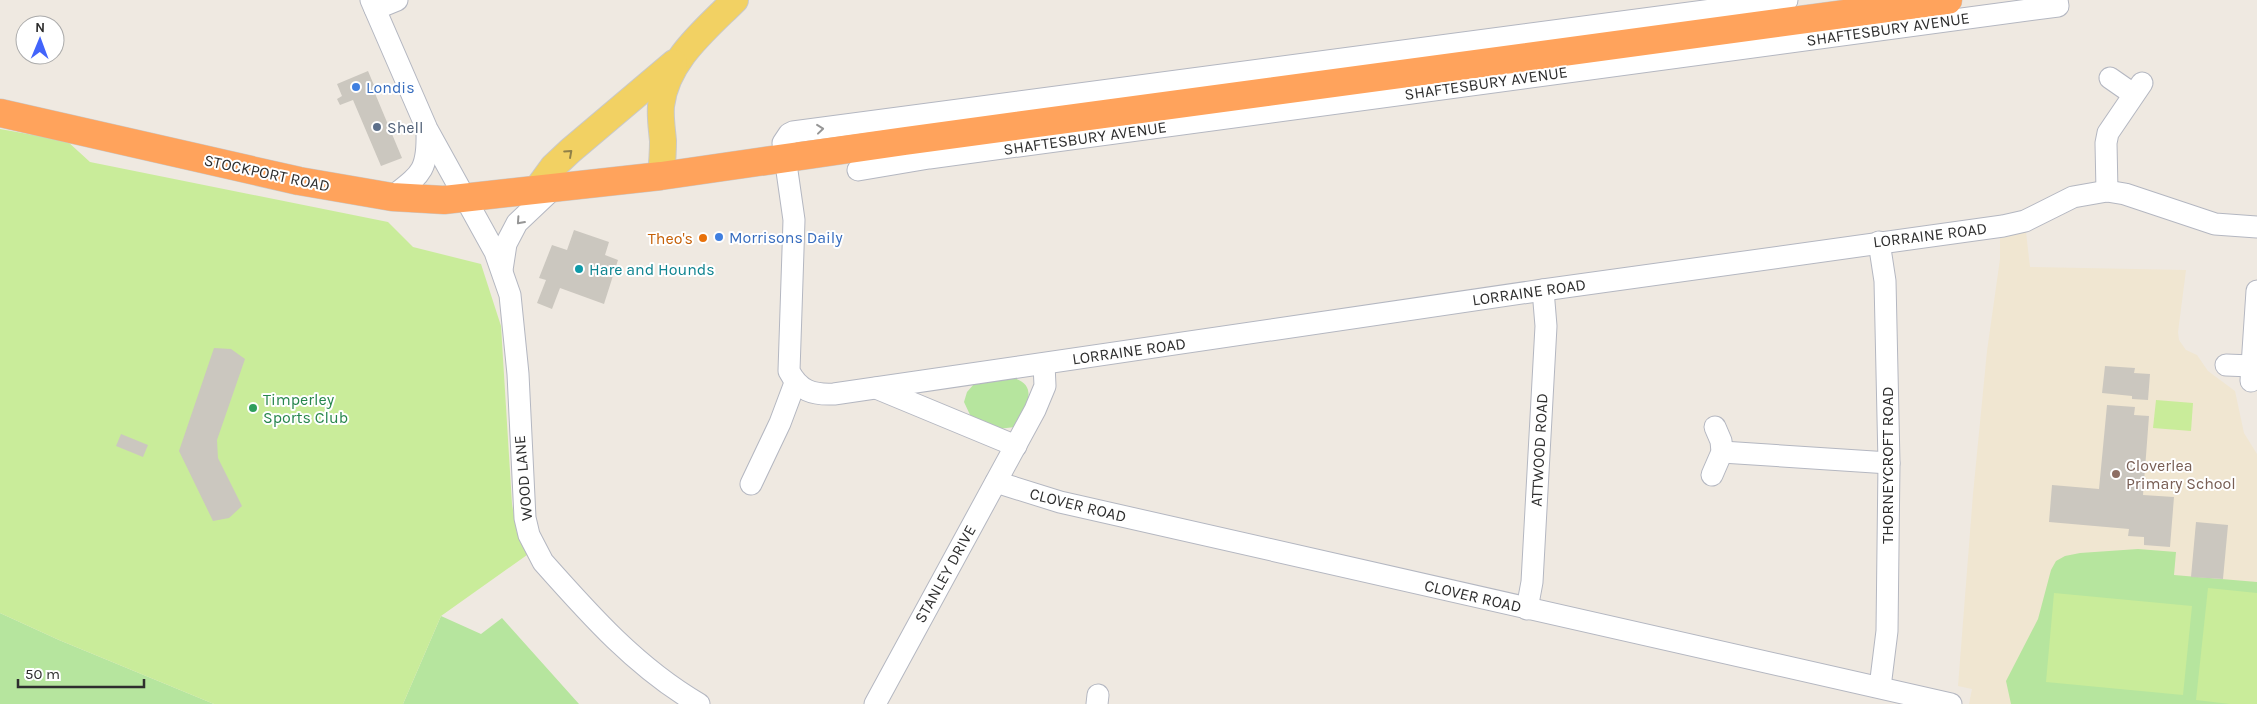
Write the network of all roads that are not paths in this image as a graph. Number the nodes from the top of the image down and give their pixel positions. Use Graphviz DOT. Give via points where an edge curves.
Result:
graph roads {
  1 [pos="397,0"];
  2 [pos="735,0"];
  3 [pos="1787,0"];
  4 [pos="1948,0"];
  5 [pos="2057,0"];
  6 [pos="373,5"];
  7 [pos="1844,7"];
  8 [pos="680,58"];
  9 [pos="2110,78"];
  10 [pos="0,113"];
  11 [pos="427,130"];
  12 [pos="907,151"];
  13 [pos="860,152"];
  14 [pos="784,158"];
  15 [pos="661,176"];
  16 [pos="546,188"];
  17 [pos="2107,191"];
  18 [pos="392,197"];
  19 [pos="466,198"];
  20 [pos="2257,227"];
  21 [pos="1879,242"];
  22 [pos="502,270"];
  23 [pos="1543,290"];
  24 [pos="2257,291"];
  25 [pos="1044,364"];
  26 [pos="2226,365"];
  27 [pos="795,383"];
  28 [pos="876,388"];
  29 [pos="1715,427"];
  30 [pos="1016,446"];
  31 [pos="1722,452"];
  32 [pos="1889,463"];
  33 [pos="1712,475"];
  34 [pos="996,482"];
  35 [pos="751,484"];
  36 [pos="1527,609"];
  37 [pos="1880,687"];
  38 [pos="699,704"];
  39 [pos="875,704"];
  40 [pos="1951,704"];
  1 -- 6 [label="street"];
  2 -- 8 [label="main road"];
  3 -- 13 [label="street, SHAFTESBURY AVENUE"];
  4 -- 7 [label="highway, SHAFTESBURY AVENUE"];
  5 -- 12 [label="street, SHAFTESBURY AVENUE" via="2058,6 2048,8"];
  6 -- 11 [label="street, WOOD LANE"];
  7 -- 12 [label="highway, SHAFTESBURY AVENUE"];
  8 -- 15 [label="main road" via="663,93"];
  16 -- 8 [label="main road, one-way" via="553,168 570,151"];
  9 -- 17 [label="street" via="2138,89 2108,133"];
  10 -- 18 [label="highway, STOCKPORT ROAD" via="299,181"];
  11 -- 18 [label="street" via="426,161 412,181"];
  11 -- 19 [label="street, WOOD LANE"];
  12 -- 13 [label="highway, SHAFTESBURY AVENUE"];
  13 -- 14 [label="highway, SHAFTESBURY AVENUE"];
  14 -- 15 [label="highway, SHAFTESBURY AVENUE"];
  14 -- 27 [label="street" via="794,220 788,365"];
  15 -- 16 [label="highway, STOCKPORT ROAD"];
  16 -- 19 [label="highway, STOCKPORT ROAD"];
  16 -- 22 [label="street, WOOD LANE, one-way" via="516,223 506,244"];
  17 -- 20 [label="street, LORRAINE ROAD" via="2215,224"];
  17 -- 21 [label="street, LORRAINE ROAD" via="2073,197 2025,222"];
  18 -- 19 [label="highway, STOCKPORT ROAD"];
  19 -- 22 [label="street, WOOD LANE"];
  21 -- 23 [label="street, LORRAINE ROAD"];
  21 -- 32 [label="street, THORNEYCROFT ROAD" via="1885,281"];
  22 -- 38 [label="street, WOOD LANE" via="514,321 524,511 534,547 543,562 624,647 660,678"];
  23 -- 25 [label="street, LORRAINE ROAD"];
  23 -- 36 [label="street, ATTWOOD ROAD" via="1546,326 1532,582"];
  24 -- 26 [label="street" via="2252,373"];
  25 -- 28 [label="street, LORRAINE ROAD"];
  25 -- 30 [label="street, STANLEY DRIVE" via="1046,377 1041,396"];
  27 -- 28 [label="street, LORRAINE ROAD" via="808,392 823,395"];
  27 -- 35 [label="street"];
  28 -- 30 [label="street"];
  29 -- 31 [label="street"];
  30 -- 34 [label="street, STANLEY DRIVE"];
  31 -- 32 [label="street"];
  31 -- 33 [label="street"];
  32 -- 37 [label="street, THORNEYCROFT ROAD" via="1887,631"];
  34 -- 36 [label="street, CLOVER ROAD" via="1060,502"];
  34 -- 39 [label="street, STANLEY DRIVE"];
  36 -- 37 [label="street, CLOVER ROAD"];
  37 -- 40 [label="street, CLOVER ROAD"];
}
